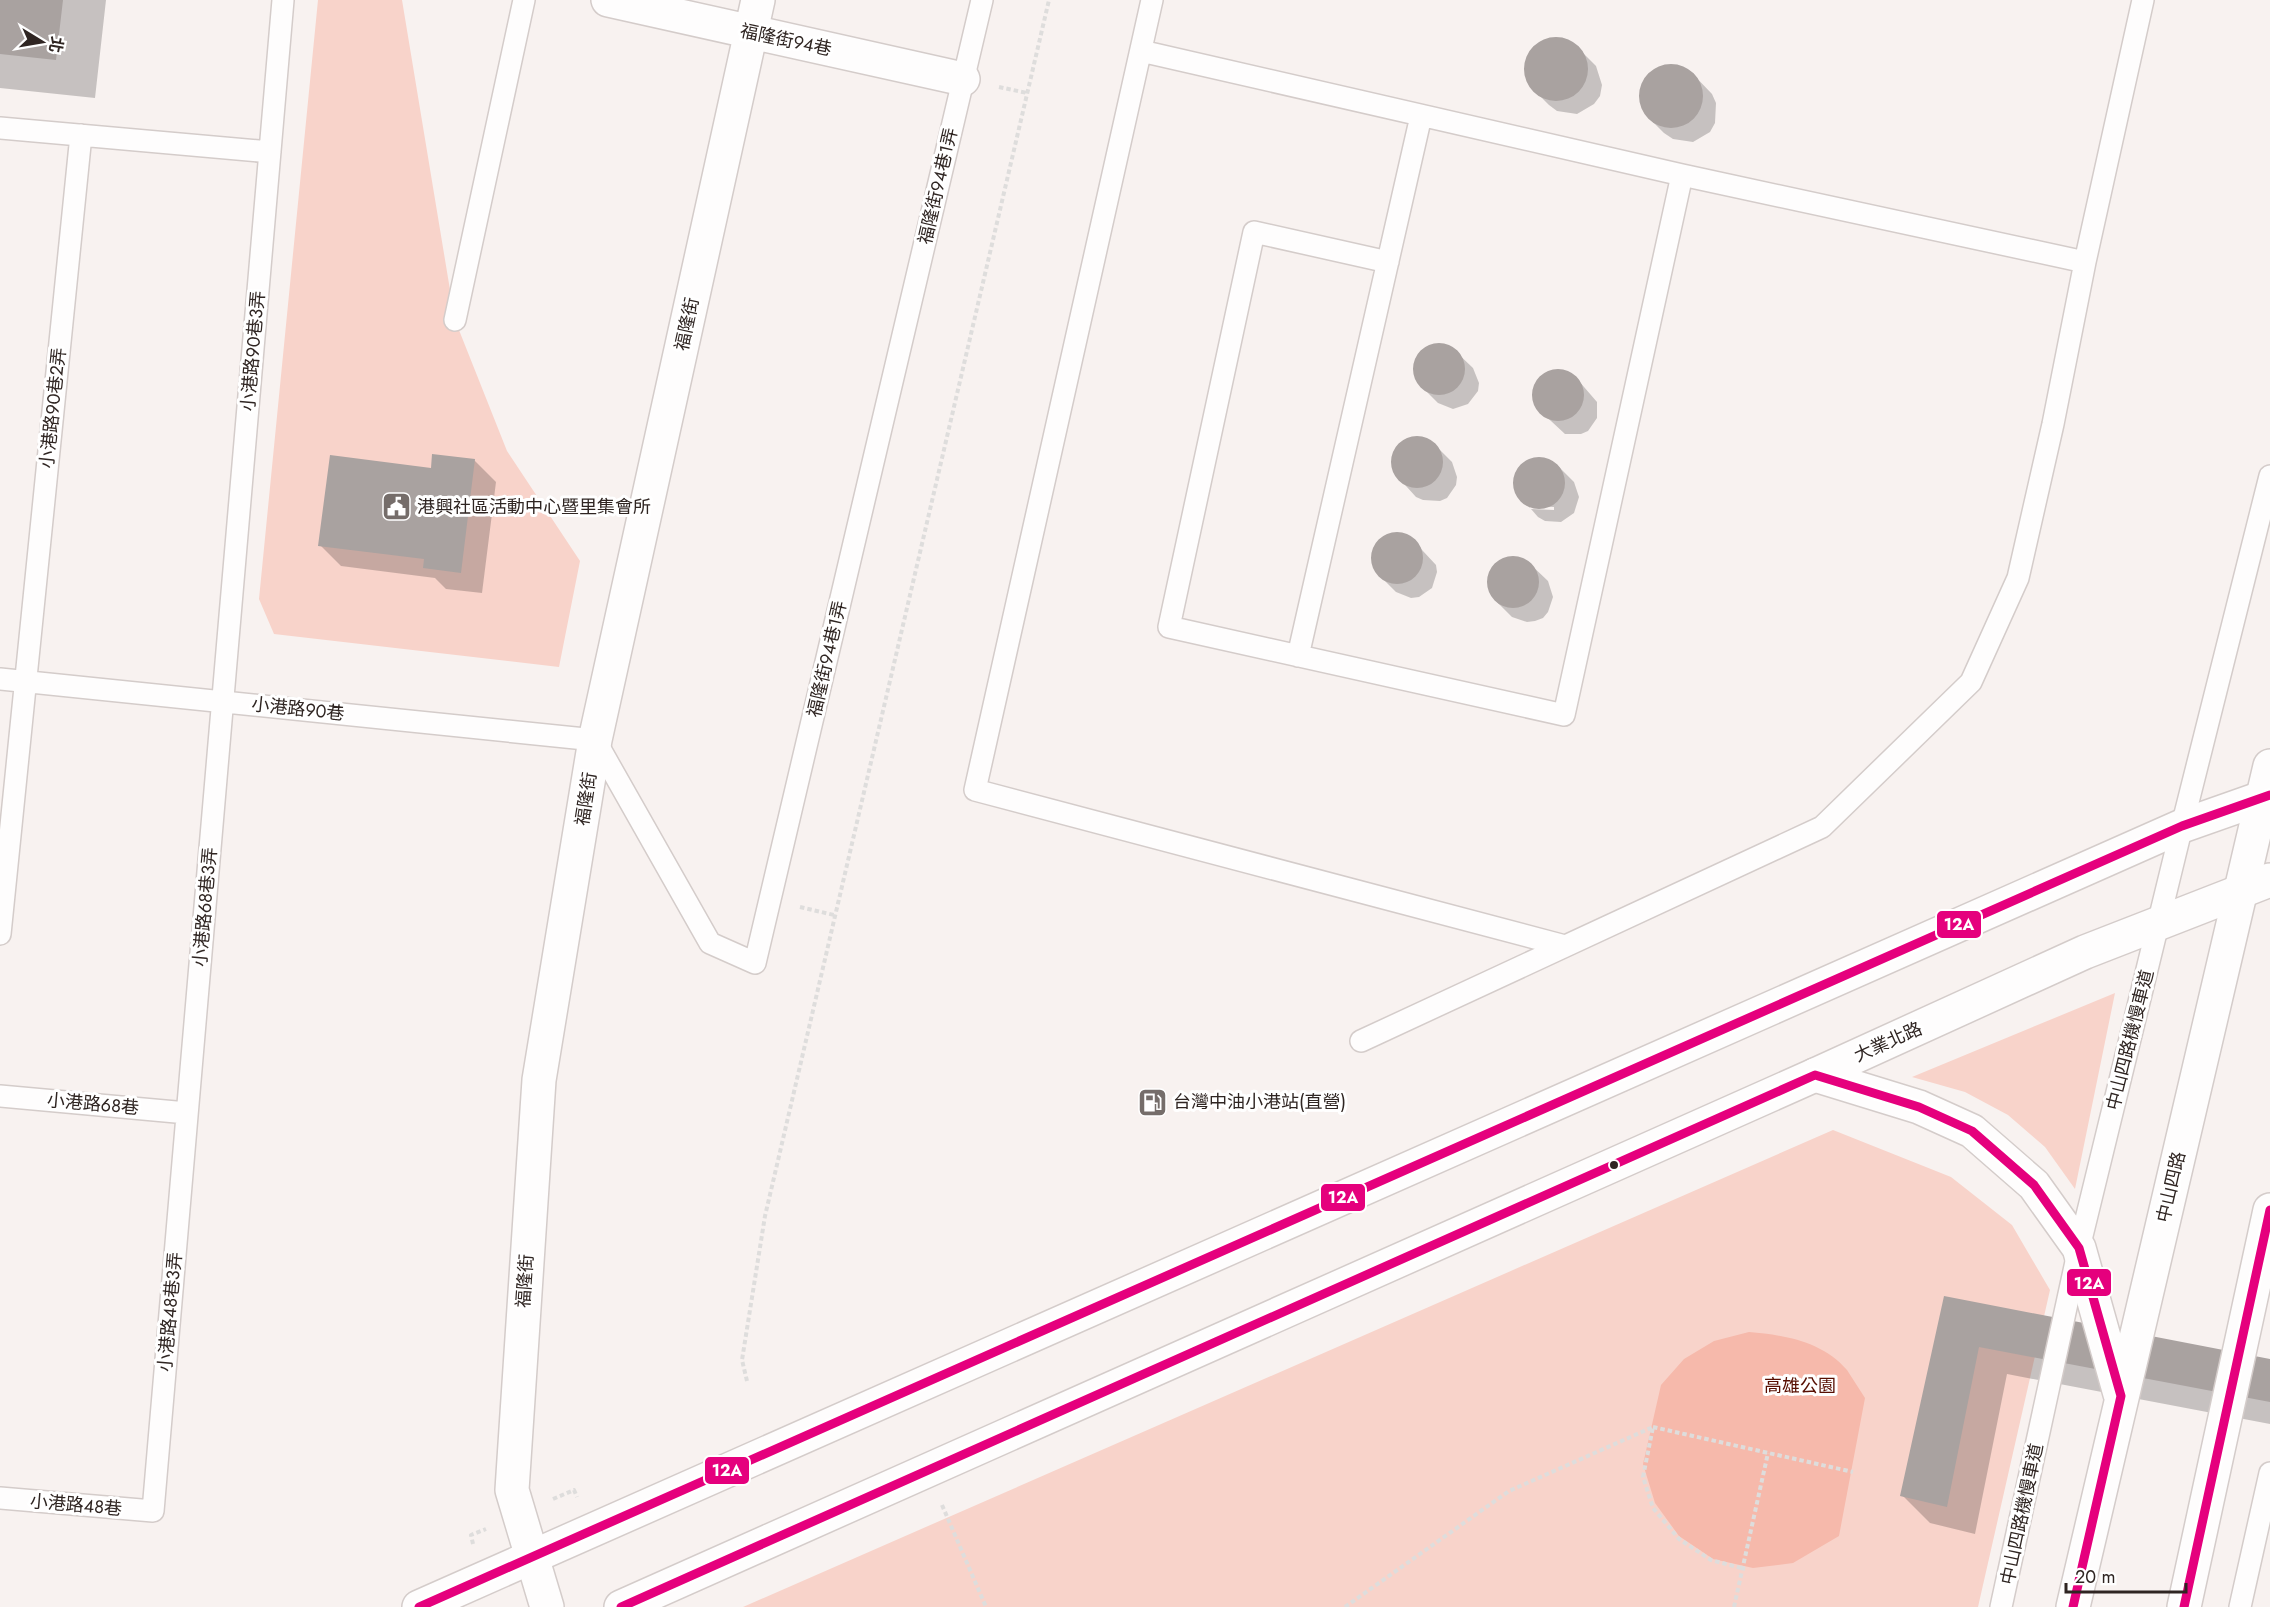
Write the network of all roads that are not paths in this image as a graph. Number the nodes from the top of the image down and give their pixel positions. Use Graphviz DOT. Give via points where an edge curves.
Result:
graph roads {
  1 [pos="283,0"];
  2 [pos="524,0"];
  3 [pos="608,0"];
  4 [pos="758,0"];
  5 [pos="982,0"];
  6 [pos="1152,0"];
  7 [pos="2143,0"];
  8 [pos="751,33"];
  9 [pos="1141,51"];
  10 [pos="963,79"];
  11 [pos="1421,116"];
  12 [pos="0,128"];
  13 [pos="81,135"];
  14 [pos="270,152"];
  15 [pos="1682,175"];
  16 [pos="1388,261"];
  17 [pos="2085,262"];
  18 [pos="455,320"];
  19 [pos="2270,476"];
  20 [pos="1298,656"];
  21 [pos="0,679"];
  22 [pos="26,681"];
  23 [pos="222,701"];
  24 [pos="595,740"];
  25 [pos="2268,786"];
  26 [pos="2182,826"];
  27 [pos="2255,885"];
  28 [pos="2158,923"];
  29 [pos="0,934"];
  30 [pos="1565,946"];
  31 [pos="1361,1041"];
  32 [pos="1815,1075"];
  33 [pos="0,1096"];
  34 [pos="187,1113"];
  35 [pos="2270,1210"];
  36 [pos="2079,1248"];
  37 [pos="2121,1396"];
  38 [pos="2270,1473"];
  39 [pos="0,1498"];
  40 [pos="153,1511"];
  41 [pos="533,1558"];
  42 [pos="419,1607"];
  43 [pos="547,1607"];
  44 [pos="621,1607"];
  45 [pos="2001,1607"];
  46 [pos="2073,1607"];
  47 [pos="2184,1607"];
  48 [pos="2240,1607"];
  1 -- 14 [label="lane, 小港路90巷3弄"];
  2 -- 18 [label="lane"];
  3 -- 8 [label="street, 福隆街94巷"];
  4 -- 8 [label="street, 福隆街"];
  5 -- 10 [label="lane"];
  6 -- 9 [label="lane"];
  7 -- 17 [label="lane"];
  8 -- 10 [label="street, 福隆街94巷"];
  8 -- 24 [label="street, 福隆街"];
  9 -- 11 [label="lane"];
  9 -- 30 [label="lane" via="975,790"];
  10 -- 24 [label="lane, 福隆街94巷1弄" via="755,963 710,943"];
  11 -- 15 [label="lane"];
  11 -- 16 [label="lane"];
  12 -- 13 [label="lane"];
  13 -- 14 [label="lane"];
  13 -- 22 [label="lane, 小港路90巷2弄"];
  14 -- 23 [label="lane, 小港路90巷3弄"];
  15 -- 17 [label="lane"];
  15 -- 20 [label="lane" via="1564,715"];
  16 -- 20 [label="lane"];
  16 -- 20 [label="lane" via="1254,232 1169,627"];
  17 -- 30 [label="lane" via="2018,578 1971,682 1822,826"];
  19 -- 26 [label="lane, 中山四路機慢車道"];
  21 -- 22 [label="lane, 小港路90巷"];
  22 -- 23 [label="lane, 小港路90巷"];
  22 -- 29 [label="lane, 小港路90巷2弄"];
  23 -- 24 [label="lane, 小港路90巷"];
  23 -- 34 [label="lane, 小港路68巷3弄"];
  24 -- 41 [label="street, 福隆街" via="539,1080 512,1490"];
  25 -- 26 [label="street"];
  25 -- 27 [label="street, 中山四路"];
  26 -- 28 [label="lane, 中山四路機慢車道"];
  26 -- 41 [label="street"];
  27 -- 28 [label="street, 大業北路"];
  27 -- 37 [label="street, 中山四路"];
  28 -- 32 [label="street, 大業北路" via="2085,952"];
  28 -- 36 [label="lane, 中山四路機慢車道"];
  30 -- 31 [label="lane"];
  32 -- 36 [label="street" via="1919,1107 1972,1131 2034,1185"];
  32 -- 44 [label="street, 大業北路"];
  33 -- 34 [label="lane, 小港路68巷"];
  34 -- 40 [label="lane, 小港路48巷3弄"];
  35 -- 47 [label="street"];
  36 -- 37 [label="street"];
  36 -- 45 [label="lane, 中山四路機慢車道"];
  37 -- 46 [label="street, 中山四路"];
  38 -- 48 [label="lane"];
  39 -- 40 [label="lane, 小港路48巷"];
  41 -- 42 [label="street"];
  41 -- 43 [label="street, 福隆街"];
}
